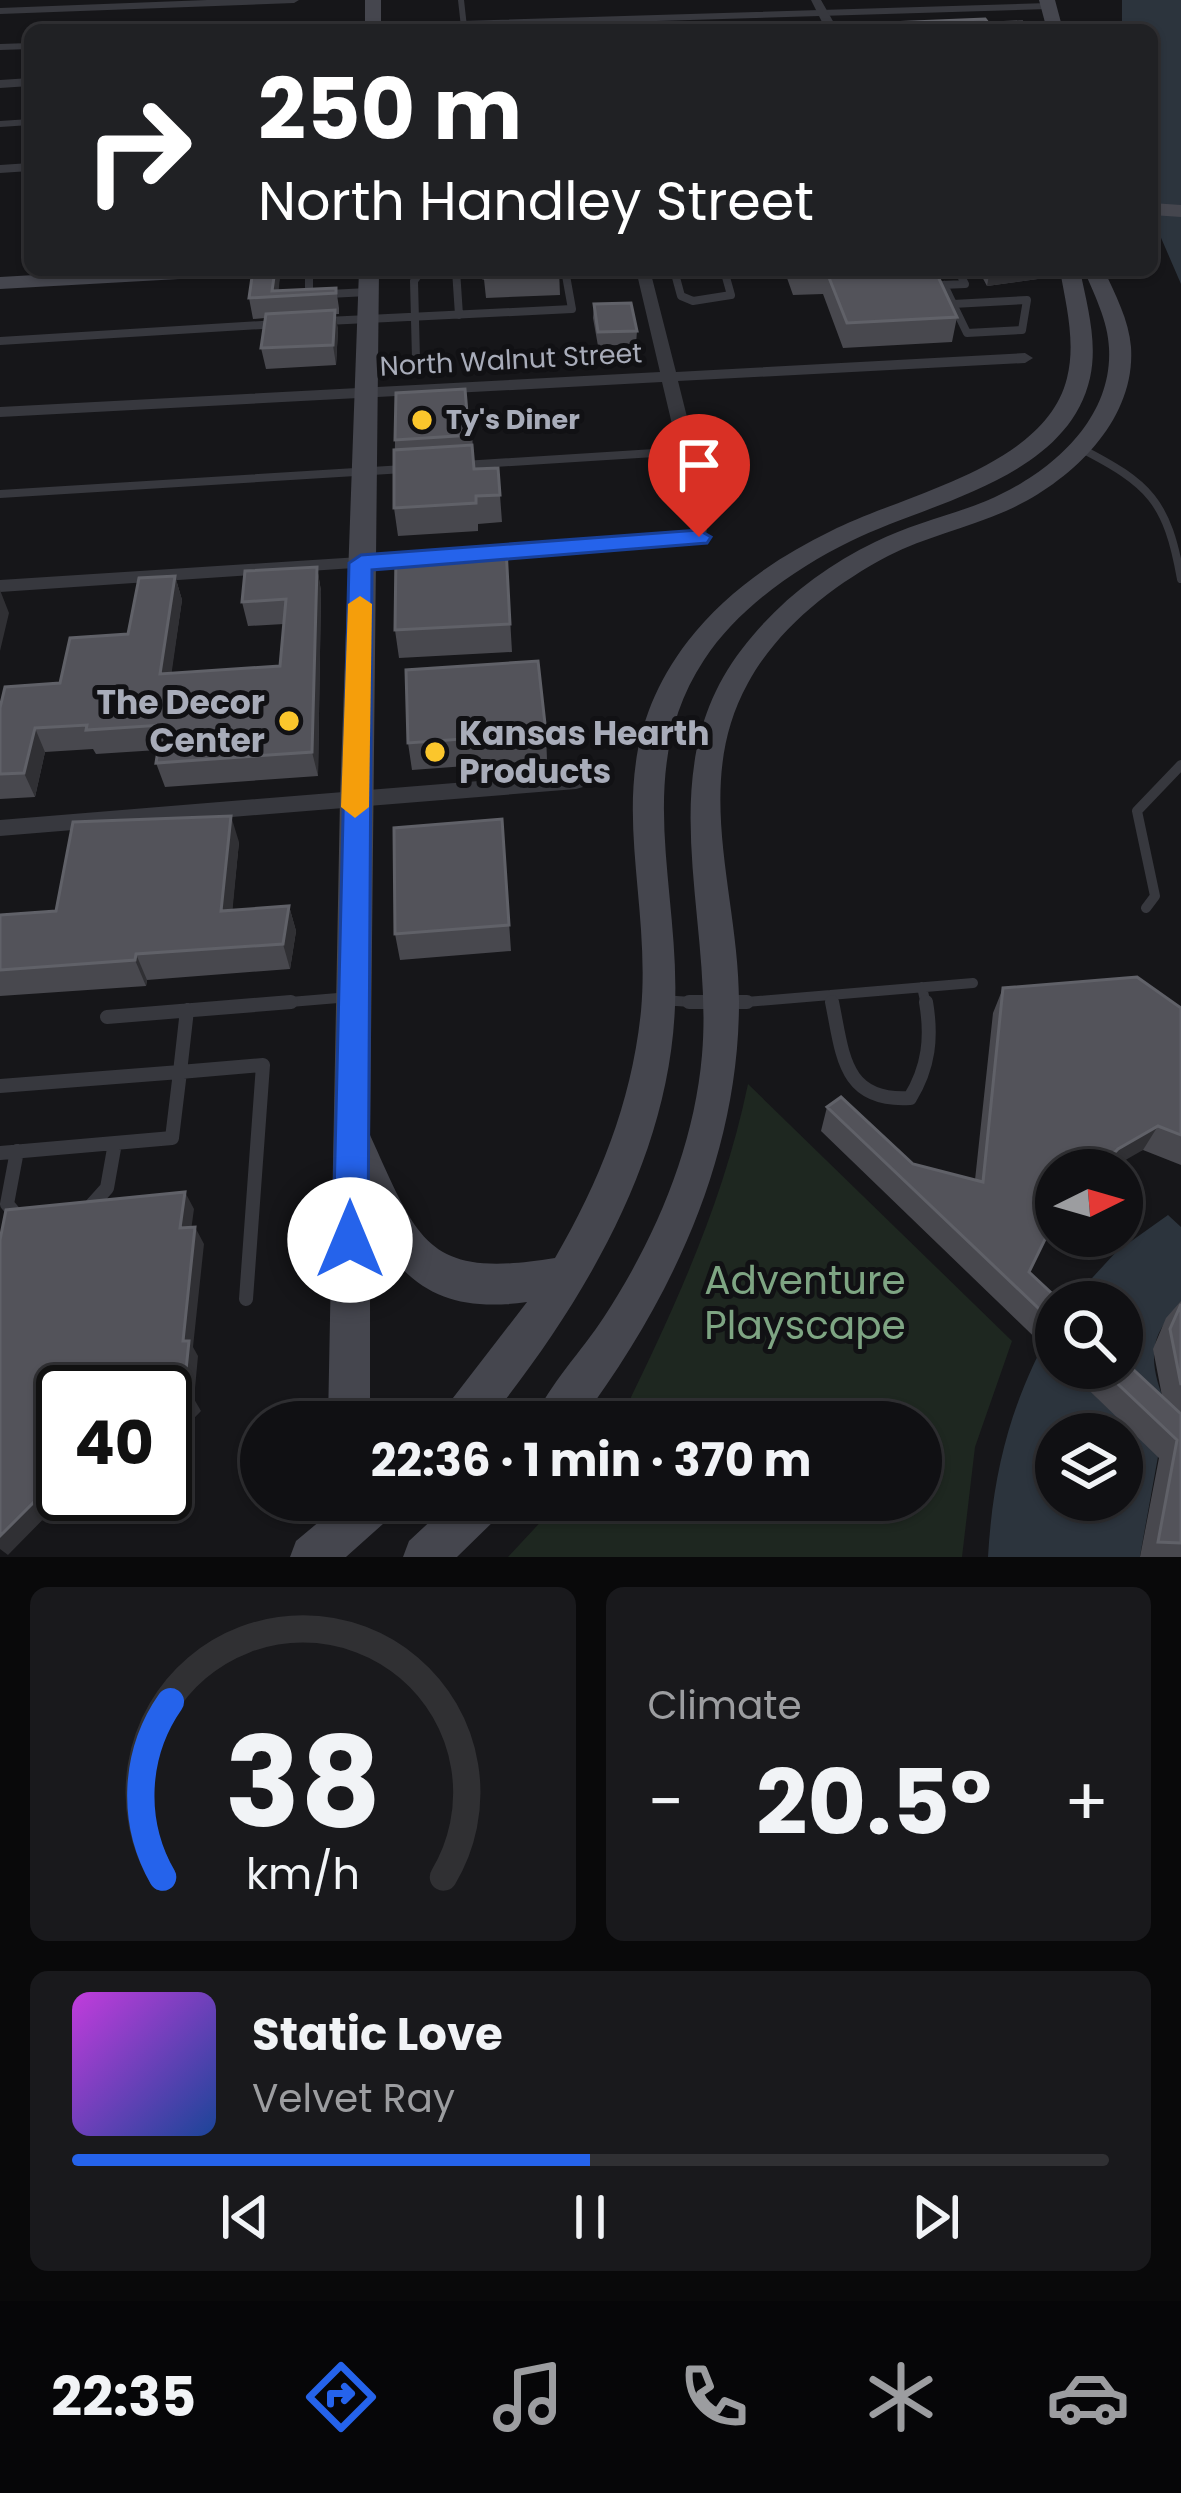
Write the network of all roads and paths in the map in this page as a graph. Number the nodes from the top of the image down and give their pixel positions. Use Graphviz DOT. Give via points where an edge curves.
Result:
graph roads {
  1 [pos="294,0"];
  2 [pos="1053,2"];
  3 [pos="819,5"];
  4 [pos="4,11"];
  5 [pos="512,24"];
  6 [pos="125,276"];
  7 [pos="309,276"];
  8 [pos="417,276"];
  9 [pos="456,276"];
  10 [pos="567,276"];
  11 [pos="645,276"];
  12 [pos="676,276"];
  13 [pos="726,276"];
  14 [pos="961,276"];
  15 [pos="1071,276"];
  16 [pos="1096,276"];
  17 [pos="369,281"];
  18 [pos="0,283"];
  19 [pos="944,285"];
  20 [pos="923,286"];
  21 [pos="953,304"];
  22 [pos="459,315"];
  23 [pos="415,317"];
  24 [pos="368,319"];
  25 [pos="318,322"];
  26 [pos="295,323"];
  27 [pos="1022,330"];
  28 [pos="0,340"];
  29 [pos="1025,358"];
  30 [pos="416,359"];
  31 [pos="668,375"];
  32 [pos="365,392"];
  33 [pos="0,412"];
  34 [pos="1079,448"];
  35 [pos="686,451"];
  36 [pos="440,466"];
  37 [pos="418,468"];
  38 [pos="363,472"];
  39 [pos="0,494"];
  40 [pos="464,556"];
  41 [pos="441,557"];
  42 [pos="361,563"];
  43 [pos="1181,580"];
  44 [pos="0,586"];
  45 [pos="1181,765"];
  46 [pos="576,781"];
  47 [pos="355,800"];
  48 [pos="0,827"];
  49 [pos="1146,908"];
  50 [pos="973,982"];
  51 [pos="922,987"];
  52 [pos="831,995"];
  53 [pos="353,997"];
  54 [pos="658,1000"];
  55 [pos="722,1004"];
  56 [pos="187,1010"];
  57 [pos="107,1017"];
  58 [pos="180,1072"];
  59 [pos="0,1086"];
  60 [pos="351,1133"];
  61 [pos="116,1143"];
  62 [pos="17,1151"];
  63 [pos="0,1153"];
  64 [pos="62,1212"];
  65 [pos="40,1214"];
  66 [pos="567,1276"];
  67 [pos="246,1299"];
  68 [pos="349,1401"];
  69 [pos="478,1401"];
  70 [pos="571,1401"];
  71 [pos="356,1521"];
  72 [pos="462,1521"];
  73 [pos="312,1557"];
  74 [pos="425,1557"];
  1 -- 4 [label="street"];
  2 -- 3 [label="lane"];
  3 -- 5 [label="lane"];
  6 -- 18 [label="main road"];
  7 -- 17 [label="lane" via="309,295"];
  8 -- 23 [label="lane"];
  9 -- 22 [label="lane"];
  10 -- 22 [label="lane" via="572,309"];
  11 -- 31 [label="street"];
  12 -- 13 [label="lane" via="681,296 693,301 731,295"];
  14 -- 19 [label="lane" via="965,284"];
  15 -- 54 [label="main road" via="1082,375 1057,424 996,472 862,525 786,568 697,648 675,687 644,787"];
  16 -- 34 [label="main road" via="1120,363 1100,422"];
  17 -- 24 [label="main road"];
  19 -- 20 [label="lane"];
  19 -- 21 [label="lane"];
  21 -- 27 [label="lane" via="967,333"];
  21 -- 27 [label="lane" via="1027,300"];
  22 -- 23 [label="lane"];
  23 -- 24 [label="lane"];
  23 -- 30 [label="lane"];
  24 -- 25 [label="lane"];
  24 -- 32 [label="main road"];
  26 -- 28 [label="lane"];
  27 -- 29 [label="lane"];
  29 -- 31 [label="street, North Walnut Street"];
  31 -- 32 [label="street, North Walnut Street"];
  31 -- 35 [label="street"];
  32 -- 33 [label="street, North Walnut Street"];
  32 -- 38 [label="main road"];
  34 -- 43 [label="lane" via="1161,502"];
  34 -- 55 [label="main road" via="1011,499 884,547 808,594 766,634 732,684 702,785"];
  35 -- 36 [label="lane"];
  35 -- 40 [label="street" via="701,509 699,537"];
  37 -- 38 [label="lane"];
  38 -- 39 [label="lane"];
  38 -- 42 [label="main road"];
  41 -- 42 [label="street"];
  42 -- 44 [label="street"];
  42 -- 47 [label="main road"];
  45 -- 49 [label="lane" via="1137,811 1156,896"];
  46 -- 47 [label="street"];
  47 -- 48 [label="street"];
  47 -- 53 [label="main road"];
  50 -- 51 [label="lane"];
  51 -- 52 [label="lane"];
  51 -- 52 [label="lane" via="931,1041 923,1079 910,1098 886,1102 860,1091 848,1072"];
  52 -- 55 [label="lane"];
  53 -- 56 [label="lane"];
  53 -- 60 [label="main road"];
  54 -- 55 [label="lane"];
  54 -- 66 [label="main road" via="635,1132 606,1210"];
  55 -- 70 [label="main road" via="715,1097 689,1189 652,1280"];
  56 -- 57 [label="lane"];
  56 -- 58 [label="lane"];
  58 -- 59 [label="lane"];
  58 -- 61 [label="lane" via="172,1138"];
  58 -- 67 [label="lane" via="263,1065"];
  60 -- 66 [label="main road" via="388,1223 423,1267 462,1286 507,1288"];
  60 -- 68 [label="main road"];
  61 -- 62 [label="lane"];
  61 -- 64 [label="lane" via="105,1195 84,1210"];
  62 -- 63 [label="lane"];
  62 -- 65 [label="lane" via="7,1204 18,1216"];
  66 -- 69 [label="main road"];
  71 -- 73 [label="main road"];
  72 -- 74 [label="main road"];
}
